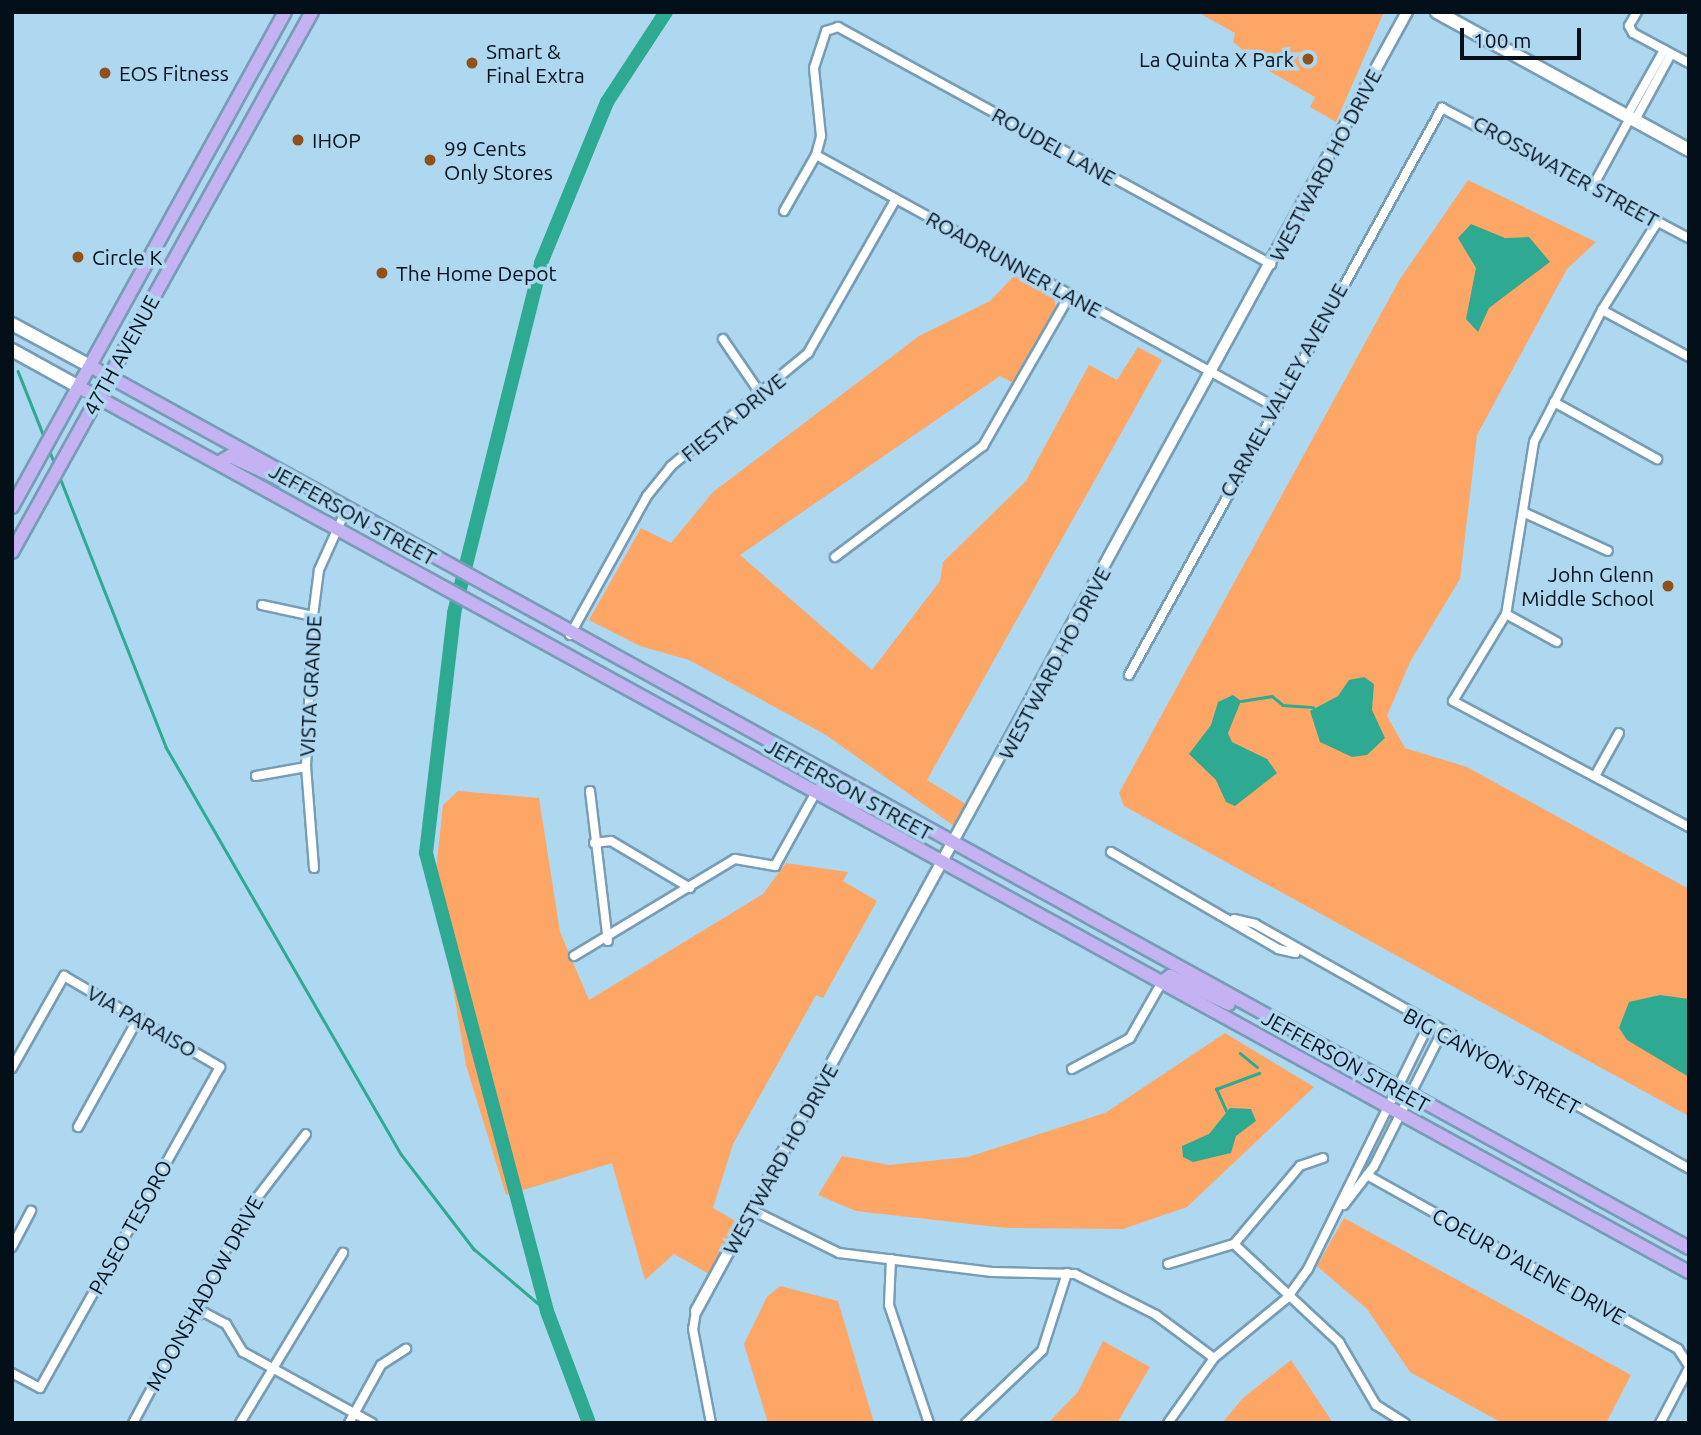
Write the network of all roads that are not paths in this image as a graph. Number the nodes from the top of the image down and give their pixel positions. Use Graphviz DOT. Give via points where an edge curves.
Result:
graph roads {
  1 [pos="285,12"];
  2 [pos="312,12"];
  3 [pos="1407,12"];
  4 [pos="1437,12"];
  5 [pos="1637,12"];
  6 [pos="1667,52"];
  7 [pos="1689,63"];
  8 [pos="1442,108"];
  9 [pos="1631,118"];
  10 [pos="1689,150"];
  11 [pos="817,155"];
  12 [pos="1594,186"];
  13 [pos="895,199"];
  14 [pos="784,211"];
  15 [pos="1658,221"];
  16 [pos="1689,238"];
  17 [pos="1271,264"];
  18 [pos="1070,295"];
  19 [pos="1602,310"];
  20 [pos="12,324"];
  21 [pos="723,339"];
  22 [pos="12,350"];
  23 [pos="1689,358"];
  24 [pos="90,366"];
  25 [pos="1212,373"];
  26 [pos="110,377"];
  27 [pos="79,387"];
  28 [pos="762,396"];
  29 [pos="98,397"];
  30 [pos="1554,402"];
  31 [pos="1273,407"];
  32 [pos="1657,459"];
  33 [pos="218,463"];
  34 [pos="298,483"];
  35 [pos="12,507"];
  36 [pos="346,510"];
  37 [pos="1525,513"];
  38 [pos="337,528"];
  39 [pos="1608,551"];
  40 [pos="12,552"];
  41 [pos="835,556"];
  42 [pos="262,605"];
  43 [pos="1506,614"];
  44 [pos="313,616"];
  45 [pos="570,635"];
  46 [pos="1557,642"];
  47 [pos="1129,675"];
  48 [pos="1619,733"];
  49 [pos="306,767"];
  50 [pos="256,776"];
  51 [pos="1595,776"];
  52 [pos="590,791"];
  53 [pos="816,792"];
  54 [pos="898,816"];
  55 [pos="1689,816"];
  56 [pos="1686,826"];
  57 [pos="594,843"];
  58 [pos="955,847"];
  59 [pos="1111,852"];
  60 [pos="945,863"];
  61 [pos="314,868"];
  62 [pos="690,888"];
  63 [pos="608,941"];
  64 [pos="574,956"];
  65 [pos="1162,982"];
  66 [pos="1262,1015"];
  67 [pos="139,1017"];
  68 [pos="1428,1026"];
  69 [pos="1441,1034"];
  70 [pos="220,1066"];
  71 [pos="12,1068"];
  72 [pos="1072,1069"];
  73 [pos="1396,1088"];
  74 [pos="1409,1096"];
  75 [pos="1388,1106"];
  76 [pos="1402,1113"];
  77 [pos="78,1128"];
  78 [pos="306,1133"];
  79 [pos="1323,1158"];
  80 [pos="1689,1169"];
  81 [pos="1367,1175"];
  82 [pos="752,1210"];
  83 [pos="31,1211"];
  84 [pos="1336,1215"];
  85 [pos="1234,1244"];
  86 [pos="12,1247"];
  87 [pos="1689,1248"];
  88 [pos="343,1253"];
  89 [pos="891,1259"];
  90 [pos="1168,1264"];
  91 [pos="1689,1272"];
  92 [pos="1067,1273"];
  93 [pos="1287,1298"];
  94 [pos="696,1311"];
  95 [pos="189,1317"];
  96 [pos="406,1349"];
  97 [pos="1214,1358"];
  98 [pos="1688,1365"];
  99 [pos="271,1367"];
  100 [pos="12,1373"];
  101 [pos="356,1410"];
  102 [pos="133,1423"];
  103 [pos="240,1423"];
  104 [pos="349,1423"];
  105 [pos="372,1423"];
  106 [pos="712,1423"];
  107 [pos="929,1423"];
  108 [pos="966,1423"];
  109 [pos="1168,1423"];
  110 [pos="1405,1423"];
  111 [pos="1660,1423"];
  1 -- 24 [label="main road, 47TH AVENUE"];
  2 -- 26 [label="main road, 47TH AVENUE"];
  3 -- 17 [label="street, WESTWARD HO DRIVE"];
  4 -- 9 [label="main road"];
  5 -- 6 [label="street" via="1630,30"];
  6 -- 7 [label="street"];
  6 -- 9 [label="street"];
  8 -- 12 [label="street, CROSSWATER STREET"];
  8 -- 31 [label="street, CARMEL VALLEY AVENUE"];
  9 -- 10 [label="main road"];
  9 -- 12 [label="street"];
  11 -- 13 [label="street, ROADRUNNER LANE"];
  11 -- 14 [label="street"];
  11 -- 17 [label="street, ROUDEL LANE" via="821,136 814,68 826,31 838,27"];
  12 -- 15 [label="street, CROSSWATER STREET"];
  13 -- 18 [label="street, ROADRUNNER LANE"];
  13 -- 28 [label="street, FIESTA DRIVE" via="808,353"];
  15 -- 16 [label="street, CROSSWATER STREET"];
  15 -- 19 [label="street"];
  17 -- 25 [label="street, WESTWARD HO DRIVE"];
  18 -- 25 [label="street, ROADRUNNER LANE"];
  18 -- 41 [label="street" via="983,446"];
  19 -- 23 [label="street"];
  19 -- 30 [label="street"];
  20 -- 24 [label="main road, JEFFERSON STREET"];
  21 -- 28 [label="street"];
  22 -- 27 [label="main road, JEFFERSON STREET"];
  24 -- 26 [label="main road, JEFFERSON STREET"];
  24 -- 27 [label="main road, 47TH AVENUE"];
  25 -- 31 [label="street, ROADRUNNER LANE"];
  25 -- 58 [label="street, WESTWARD HO DRIVE"];
  26 -- 29 [label="main road, 47TH AVENUE"];
  26 -- 34 [label="main road, JEFFERSON STREET"];
  27 -- 29 [label="main road, JEFFERSON STREET"];
  27 -- 35 [label="main road, 47TH AVENUE"];
  28 -- 45 [label="street, FIESTA DRIVE" via="671,466 647,496"];
  29 -- 33 [label="main road, JEFFERSON STREET"];
  29 -- 40 [label="main road, 47TH AVENUE"];
  30 -- 32 [label="street"];
  30 -- 37 [label="street" via="1534,442"];
  31 -- 47 [label="street, CARMEL VALLEY AVENUE"];
  33 -- 34 [label="main road" via="230,456"];
  33 -- 38 [label="main road, JEFFERSON STREET"];
  34 -- 36 [label="main road, JEFFERSON STREET"];
  36 -- 38 [label="street, VISTA GRANDE"];
  36 -- 45 [label="main road, JEFFERSON STREET"];
  37 -- 39 [label="street"];
  37 -- 43 [label="street"];
  38 -- 44 [label="street, VISTA GRANDE" via="319,570"];
  38 -- 53 [label="main road, JEFFERSON STREET"];
  42 -- 44 [label="street"];
  43 -- 46 [label="street"];
  43 -- 51 [label="street" via="1453,701 1466,713 1515,731"];
  44 -- 49 [label="street, VISTA GRANDE"];
  45 -- 54 [label="main road, JEFFERSON STREET"];
  48 -- 51 [label="street"];
  49 -- 50 [label="street"];
  49 -- 61 [label="street, VISTA GRANDE"];
  51 -- 56 [label="street"];
  52 -- 57 [label="street"];
  53 -- 54 [label="main road" via="824,786"];
  53 -- 60 [label="main road, JEFFERSON STREET"];
  53 -- 62 [label="street" via="775,866 735,859"];
  54 -- 58 [label="main road, JEFFERSON STREET"];
  55 -- 56 [label="street"];
  57 -- 62 [label="street" via="611,841"];
  57 -- 63 [label="street"];
  58 -- 60 [label="street, WESTWARD HO DRIVE"];
  58 -- 66 [label="main road, JEFFERSON STREET"];
  59 -- 68 [label="street, BIG CANYON STREET" via="1234,919 1278,949 1296,953"];
  60 -- 65 [label="main road, JEFFERSON STREET"];
  60 -- 82 [label="street, WESTWARD HO DRIVE"];
  62 -- 63 [label="street"];
  63 -- 64 [label="street"];
  65 -- 66 [label="main road" via="1170,976"];
  65 -- 72 [label="street" via="1130,1038"];
  65 -- 75 [label="main road, JEFFERSON STREET"];
  66 -- 73 [label="main road, JEFFERSON STREET"];
  67 -- 70 [label="street, VIA PARAISO"];
  67 -- 71 [label="street, VIA PARAISO" via="64,976"];
  67 -- 77 [label="street"];
  68 -- 69 [label="street, BIG CANYON STREET"];
  68 -- 73 [label="street"];
  69 -- 74 [label="street"];
  69 -- 80 [label="street, BIG CANYON STREET"];
  70 -- 100 [label="street, PASEO TESORO" via="40,1388"];
  73 -- 74 [label="main road, JEFFERSON STREET"];
  73 -- 75 [label="street"];
  74 -- 76 [label="street"];
  74 -- 87 [label="main road, JEFFERSON STREET"];
  75 -- 76 [label="main road, JEFFERSON STREET"];
  75 -- 84 [label="street"];
  76 -- 81 [label="street"];
  76 -- 91 [label="main road, JEFFERSON STREET"];
  78 -- 95 [label="street, MOONSHADOW DRIVE" via="246,1212"];
  79 -- 85 [label="street" via="1300,1167"];
  81 -- 84 [label="street"];
  81 -- 98 [label="street, COEUR D'ALENE DRIVE" via="1678,1349"];
  82 -- 89 [label="street" via="821,1248"];
  82 -- 94 [label="street, WESTWARD HO DRIVE"];
  83 -- 86 [label="street"];
  84 -- 93 [label="street"];
  85 -- 90 [label="street"];
  85 -- 93 [label="street"];
  88 -- 99 [label="street"];
  89 -- 92 [label="street"];
  89 -- 107 [label="street" via="889,1305"];
  92 -- 97 [label="street" via="1156,1315"];
  92 -- 108 [label="street" via="1042,1351"];
  93 -- 97 [label="street"];
  93 -- 110 [label="street" via="1339,1342 1376,1405"];
  94 -- 106 [label="street" via="693,1329"];
  95 -- 99 [label="street" via="205,1313 226,1325 243,1352"];
  95 -- 102 [label="street, MOONSHADOW DRIVE"];
  96 -- 101 [label="street" via="381,1365"];
  97 -- 109 [label="street"];
  98 -- 111 [label="street"];
  99 -- 101 [label="street"];
  99 -- 103 [label="street"];
  101 -- 104 [label="street"];
  101 -- 105 [label="street"];
}
